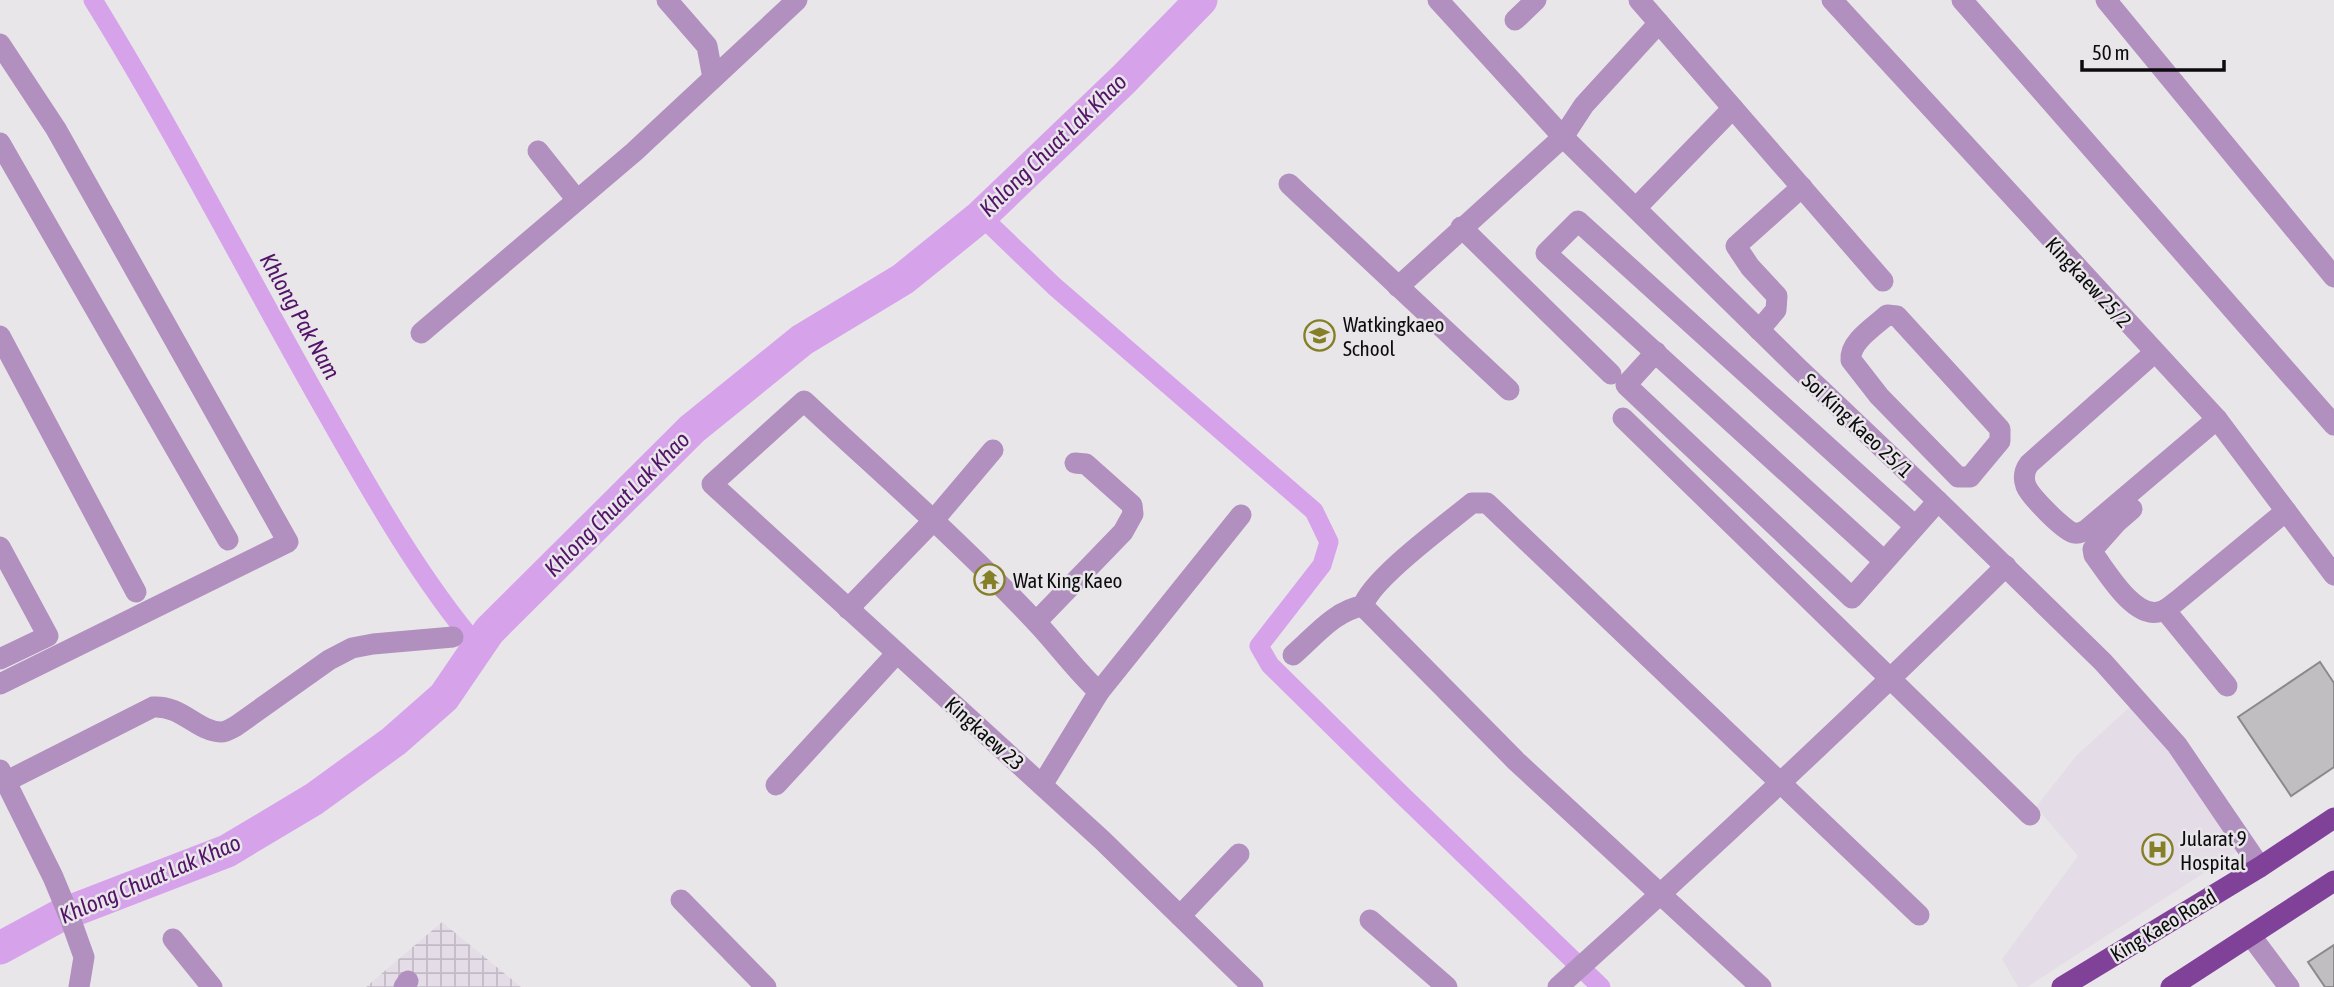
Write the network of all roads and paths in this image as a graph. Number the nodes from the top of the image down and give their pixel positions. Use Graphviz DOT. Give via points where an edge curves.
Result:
graph roads {
  1 [pos="667,0"];
  2 [pos="797,0"];
  3 [pos="1438,0"];
  4 [pos="1536,0"];
  5 [pos="1639,0"];
  6 [pos="1832,0"];
  7 [pos="1962,0"];
  8 [pos="2106,0"];
  9 [pos="1515,20"];
  10 [pos="1659,23"];
  11 [pos="0,44"];
  12 [pos="713,78"];
  13 [pos="1733,108"];
  14 [pos="1563,137"];
  15 [pos="0,143"];
  16 [pos="538,151"];
  17 [pos="1289,184"];
  18 [pos="1802,187"];
  19 [pos="577,200"];
  20 [pos="1636,208"];
  21 [pos="1461,227"];
  22 [pos="2334,277"];
  23 [pos="1883,281"];
  24 [pos="1398,287"];
  25 [pos="1759,330"];
  26 [pos="421,332"];
  27 [pos="0,336"];
  28 [pos="1656,352"];
  29 [pos="2154,353"];
  30 [pos="1611,374"];
  31 [pos="1509,390"];
  32 [pos="1879,396"];
  33 [pos="1623,418"];
  34 [pos="1856,423"];
  35 [pos="2221,425"];
  36 [pos="2334,425"];
  37 [pos="993,450"];
  38 [pos="1075,463"];
  39 [pos="1938,501"];
  40 [pos="2287,511"];
  41 [pos="1241,515"];
  42 [pos="933,521"];
  43 [pos="1915,526"];
  44 [pos="228,540"];
  45 [pos="0,547"];
  46 [pos="1884,561"];
  47 [pos="2006,566"];
  48 [pos="2334,575"];
  49 [pos="136,592"];
  50 [pos="1363,606"];
  51 [pos="848,609"];
  52 [pos="2165,610"];
  53 [pos="1036,622"];
  54 [pos="453,637"];
  55 [pos="897,653"];
  56 [pos="1293,655"];
  57 [pos="0,659"];
  58 [pos="1892,679"];
  59 [pos="0,684"];
  60 [pos="2227,687"];
  61 [pos="1098,692"];
  62 [pos="3,775"];
  63 [pos="1781,783"];
  64 [pos="776,785"];
  65 [pos="1042,785"];
  66 [pos="2029,815"];
  67 [pos="2334,817"];
  68 [pos="1238,854"];
  69 [pos="2260,867"];
  70 [pos="2334,881"];
  71 [pos="1660,896"];
  72 [pos="681,900"];
  73 [pos="1919,915"];
  74 [pos="1180,916"];
  75 [pos="1370,920"];
  76 [pos="2250,936"];
  77 [pos="173,939"];
  78 [pos="1560,985"];
  79 [pos="79,987"];
  80 [pos="212,987"];
  81 [pos="766,987"];
  82 [pos="1253,987"];
  83 [pos="1447,987"];
  84 [pos="1760,987"];
  85 [pos="2062,987"];
  86 [pos="2171,987"];
  87 [pos="2289,987"];
  1 -- 12 [label="street" via="706,46"];
  2 -- 12 [label="street"];
  3 -- 14 [label="street, Soi King Kaeo 25/1"];
  4 -- 9 [label="street"];
  5 -- 10 [label="street"];
  6 -- 29 [label="street, Kingkaew 25/2"];
  7 -- 36 [label="street"];
  8 -- 22 [label="street"];
  10 -- 13 [label="street"];
  10 -- 14 [label="street" via="1584,105"];
  11 -- 59 [label="street" via="56,130 288,542"];
  12 -- 19 [label="street"];
  13 -- 18 [label="street"];
  13 -- 20 [label="street"];
  14 -- 20 [label="street, Soi King Kaeo 25/1"];
  14 -- 21 [label="street"];
  15 -- 44 [label="street"];
  16 -- 19 [label="street"];
  17 -- 24 [label="street"];
  18 -- 23 [label="street"];
  18 -- 25 [label="street" via="1736,246 1777,296 1776,310"];
  19 -- 26 [label="street"];
  20 -- 25 [label="street, Soi King Kaeo 25/1"];
  21 -- 24 [label="street"];
  21 -- 30 [label="street"];
  24 -- 31 [label="street"];
  25 -- 34 [label="street, Soi King Kaeo 25/1"];
  27 -- 49 [label="street"];
  28 -- 43 [label="street" via="1546,253 1578,221"];
  28 -- 46 [label="street"];
  28 -- 46 [label="street" via="1626,385 1852,598"];
  29 -- 35 [label="street, Kingkaew 25/2"];
  29 -- 35 [label="street" via="2029,464 2024,480 2030,494 2068,530 2085,531"];
  32 -- 32 [label="street" via="1958,477 1970,477 2000,441 2000,429 1994,422 1897,316 1887,314 1850,353"];
  32 -- 34 [label="street"];
  33 -- 58 [label="street"];
  34 -- 39 [label="street, Soi King Kaeo 25/1"];
  35 -- 40 [label="street, Kingkaew 25/2"];
  35 -- 52 [label="street" via="2093,547 2094,555 2130,601 2155,613"];
  37 -- 42 [label="street"];
  38 -- 53 [label="street" via="1086,464 1132,505 1133,514 1123,533"];
  39 -- 43 [label="street"];
  39 -- 47 [label="street, Soi King Kaeo 25/1"];
  40 -- 48 [label="street, Kingkaew 25/2"];
  40 -- 52 [label="street"];
  41 -- 61 [label="street"];
  42 -- 51 [label="street"];
  42 -- 51 [label="street, Kingkaew 23" via="804,401 712,484"];
  42 -- 53 [label="street"];
  43 -- 46 [label="street"];
  45 -- 57 [label="street" via="48,636"];
  47 -- 58 [label="street"];
  47 -- 69 [label="street, Soi King Kaeo 25/1" via="2103,662 2177,745"];
  50 -- 56 [label="street" via="1339,614"];
  50 -- 63 [label="street" via="1383,578 1472,503 1487,503"];
  50 -- 71 [label="street" via="1516,761"];
  51 -- 55 [label="street, Kingkaew 23"];
  52 -- 60 [label="street"];
  53 -- 61 [label="street"];
  54 -- 62 [label="street" via="352,648 222,732 166,706 153,707"];
  55 -- 64 [label="street"];
  55 -- 65 [label="street, Kingkaew 23"];
  58 -- 63 [label="street"];
  58 -- 66 [label="street"];
  61 -- 65 [label="street"];
  62 -- 79 [label="street" via="53,877 84,957"];
  63 -- 71 [label="street"];
  63 -- 73 [label="street"];
  65 -- 74 [label="street, Kingkaew 23"];
  67 -- 69 [label="main road, King Kaeo Road"];
  68 -- 74 [label="street"];
  69 -- 85 [label="main road, King Kaeo Road"];
  70 -- 76 [label="main road"];
  71 -- 78 [label="street"];
  71 -- 84 [label="street"];
  72 -- 81 [label="street"];
  74 -- 82 [label="street, Kingkaew 23"];
  75 -- 83 [label="street"];
  76 -- 86 [label="main road"];
  76 -- 87 [label="street"];
  77 -- 80 [label="street"];
}
